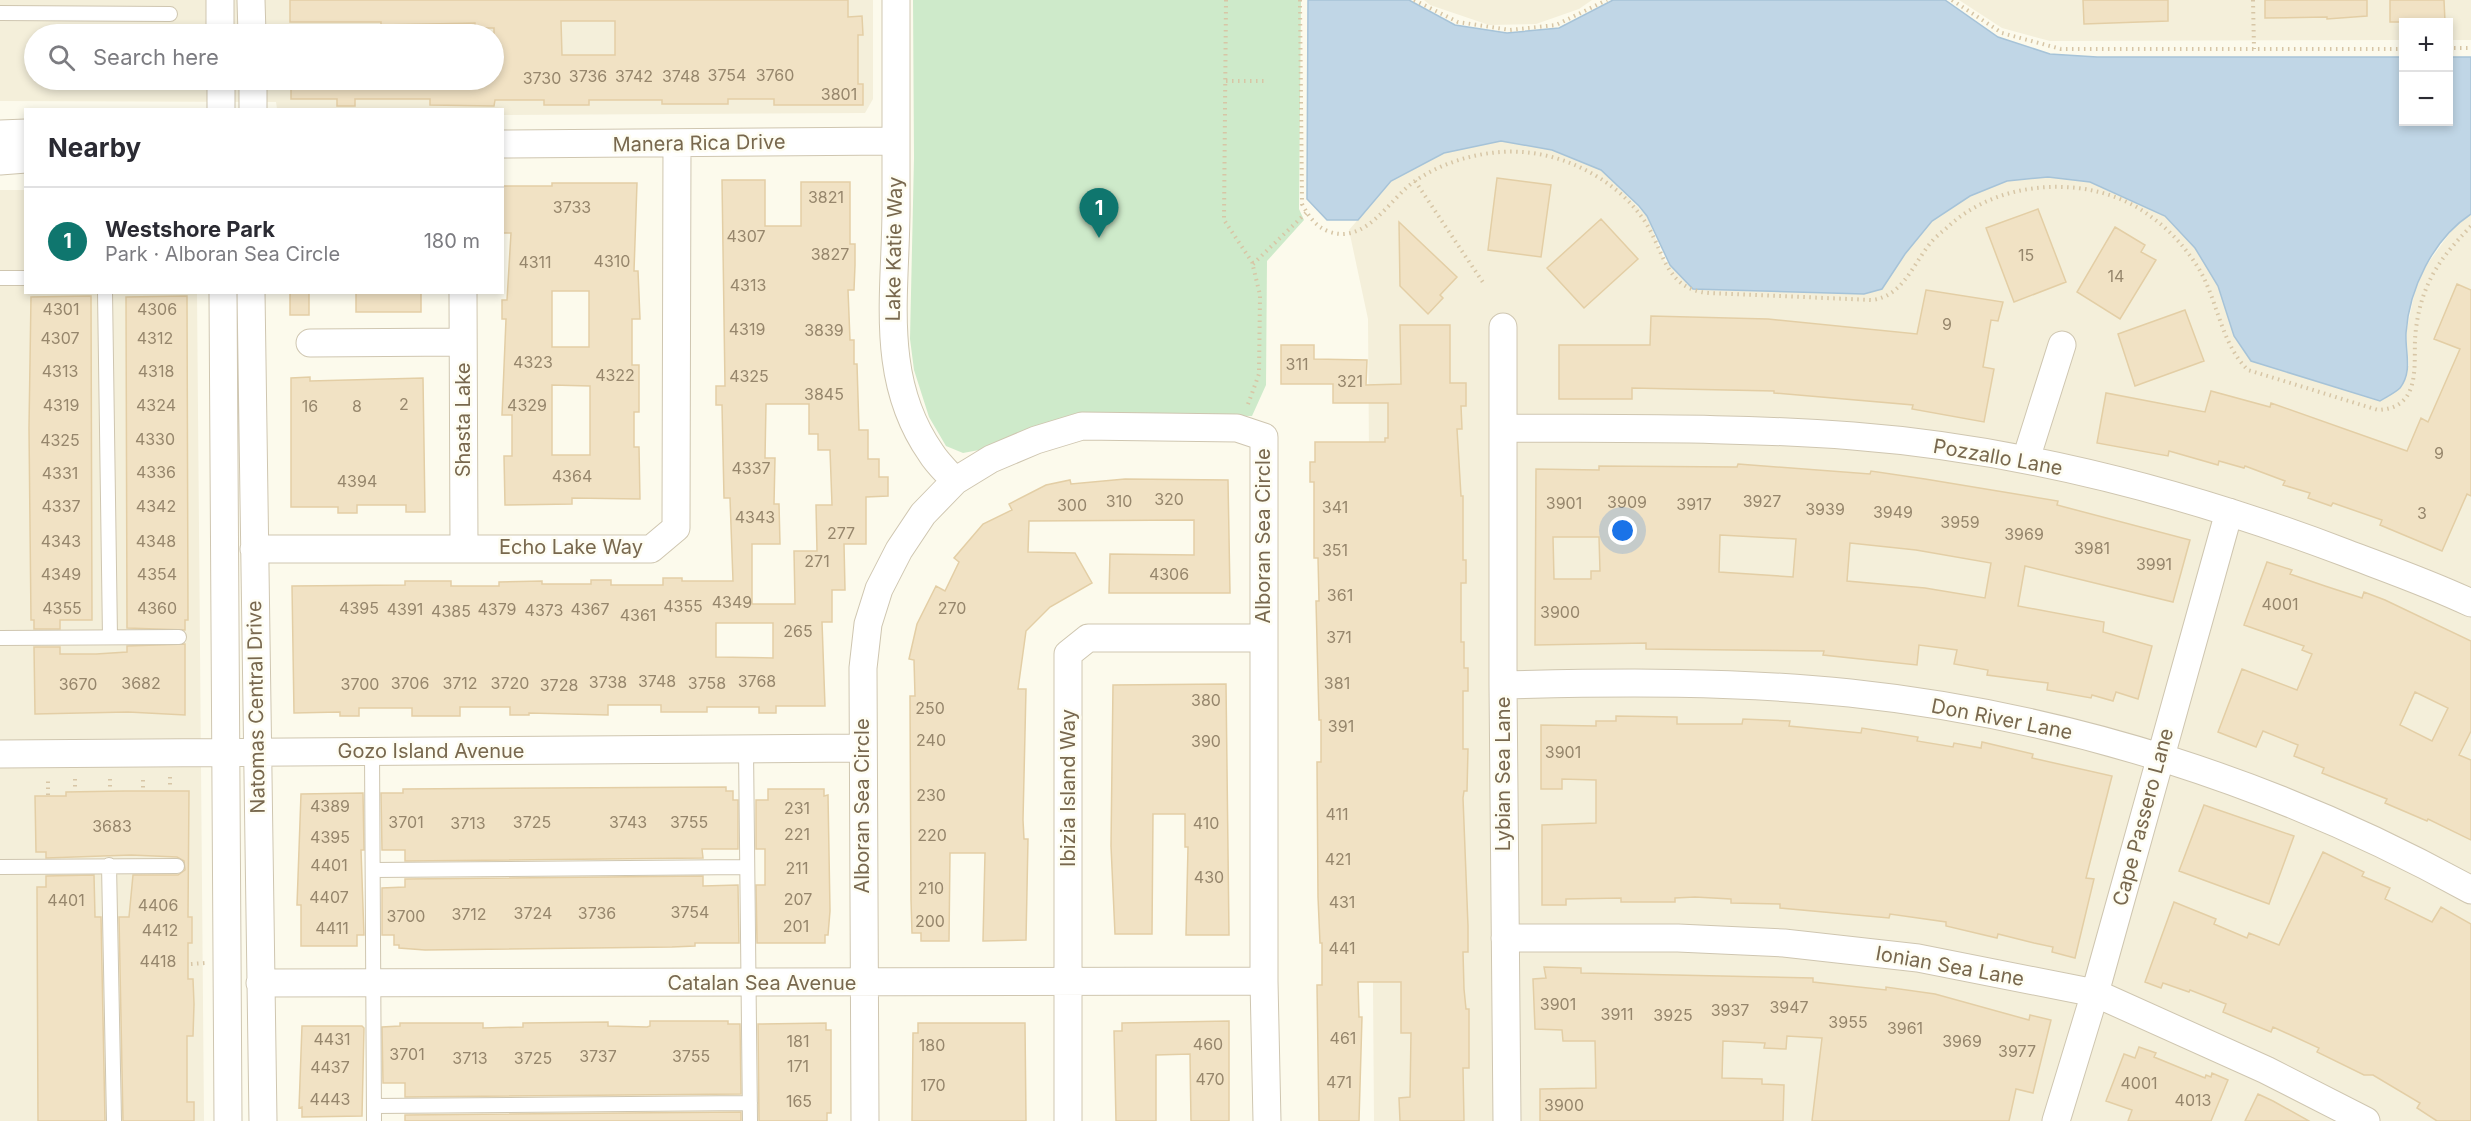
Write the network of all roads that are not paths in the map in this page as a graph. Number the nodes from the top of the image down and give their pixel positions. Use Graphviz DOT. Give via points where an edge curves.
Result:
graph roads {
  1 [pos="220,0"];
  2 [pos="251,0"];
  3 [pos="896,0"];
  4 [pos="109,7"];
  5 [pos="0,14"];
  6 [pos="170,14"];
  7 [pos="220,24"];
  8 [pos="252,24"];
  9 [pos="220,90"];
  10 [pos="253,90"];
  11 [pos="221,108"];
  12 [pos="253,108"];
  13 [pos="0,134"];
  14 [pos="24,134"];
  15 [pos="895,141"];
  16 [pos="677,143"];
  17 [pos="504,144"];
  18 [pos="24,159"];
  19 [pos="0,161"];
  20 [pos="0,278"];
  21 [pos="24,278"];
  22 [pos="105,294"];
  23 [pos="223,294"];
  24 [pos="251,294"];
  25 [pos="463,294"];
  26 [pos="1503,327"];
  27 [pos="463,342"];
  28 [pos="310,343"];
  29 [pos="2062,345"];
  30 [pos="1503,428"];
  31 [pos="2026,459"];
  32 [pos="955,481"];
  33 [pos="2229,512"];
  34 [pos="464,547"];
  35 [pos="254,549"];
  36 [pos="2467,593"];
  37 [pos="110,637"];
  38 [pos="179,637"];
  39 [pos="0,638"];
  40 [pos="1262,638"];
  41 [pos="1503,685"];
  42 [pos="861,748"];
  43 [pos="746,749"];
  44 [pos="226,752"];
  45 [pos="256,752"];
  46 [pos="372,752"];
  47 [pos="0,754"];
  48 [pos="2159,756"];
  49 [pos="109,865"];
  50 [pos="177,866"];
  51 [pos="0,867"];
  52 [pos="747,867"];
  53 [pos="373,870"];
  54 [pos="2471,890"];
  55 [pos="1505,938"];
  56 [pos="1264,981"];
  57 [pos="749,982"];
  58 [pos="1067,982"];
  59 [pos="260,983"];
  60 [pos="373,983"];
  61 [pos="864,983"];
  62 [pos="2095,993"];
  63 [pos="750,1103"];
  64 [pos="374,1106"];
  65 [pos="114,1121"];
  66 [pos="228,1121"];
  67 [pos="262,1121"];
  68 [pos="374,1121"];
  69 [pos="750,1121"];
  70 [pos="865,1121"];
  71 [pos="1068,1121"];
  72 [pos="1267,1121"];
  73 [pos="1507,1121"];
  74 [pos="2056,1121"];
  75 [pos="2366,1121"];
  1 -- 7 [label="street"];
  2 -- 8 [label="street"];
  3 -- 15 [label="street, Lake Katie Way"];
  4 -- 5 [label="lane"];
  4 -- 6 [label="lane"];
  9 -- 11 [label="street"];
  10 -- 12 [label="street"];
  13 -- 14 [label="street"];
  15 -- 16 [label="street, Manera Rica Drive"];
  15 -- 32 [label="street, Lake Katie Way" via="892,335 896,364 919,432 931,454"];
  16 -- 17 [label="street, Manera Rica Drive"];
  16 -- 34 [label="street, Echo Lake Way" via="676,528 651,549"];
  18 -- 19 [label="street"];
  20 -- 21 [label="lane"];
  22 -- 37 [label="lane"];
  23 -- 44 [label="street, Natomas Central Drive"];
  24 -- 35 [label="street, Natomas Central Drive"];
  25 -- 27 [label="street, Shasta Lake"];
  26 -- 30 [label="street, Lybian Sea Lane"];
  27 -- 28 [label="street"];
  27 -- 34 [label="street, Shasta Lake"];
  29 -- 31 [label="street"];
  30 -- 31 [label="street, Pozzallo Lane" via="1782,431 1855,436"];
  30 -- 41 [label="street, Lybian Sea Lane"];
  31 -- 33 [label="street, Pozzallo Lane"];
  32 -- 40 [label="street, Alboran Sea Circle" via="991,459 1082,426 1237,428 1264,437"];
  32 -- 42 [label="street, Alboran Sea Circle" via="923,514 879,589 868,624 863,668"];
  33 -- 36 [label="street, Pozzallo Lane"];
  33 -- 48 [label="street, Cape Passero Lane"];
  34 -- 35 [label="street, Echo Lake Way"];
  35 -- 45 [label="street, Natomas Central Drive"];
  37 -- 38 [label="lane"];
  37 -- 39 [label="lane"];
  40 -- 56 [label="street, Alboran Sea Circle"];
  40 -- 58 [label="street, Ibizia Island Way" via="1088,638 1068,654"];
  41 -- 48 [label="street, Don River Lane" via="1731,684 1850,693 1995,715"];
  41 -- 55 [label="street, Lybian Sea Lane"];
  42 -- 43 [label="street, Gozo Island Avenue"];
  42 -- 61 [label="street, Alboran Sea Circle"];
  43 -- 46 [label="street, Gozo Island Avenue"];
  43 -- 52 [label="lane"];
  44 -- 45 [label="street, Gozo Island Avenue"];
  44 -- 47 [label="street, Gozo Island Avenue"];
  44 -- 66 [label="street, Natomas Central Drive"];
  45 -- 46 [label="street, Gozo Island Avenue"];
  45 -- 59 [label="street, Natomas Central Drive"];
  46 -- 53 [label="lane"];
  48 -- 54 [label="street, Don River Lane" via="2357,831"];
  48 -- 62 [label="street, Cape Passero Lane"];
  49 -- 50 [label="lane"];
  49 -- 51 [label="lane"];
  49 -- 65 [label="lane"];
  52 -- 53 [label="lane"];
  52 -- 57 [label="lane"];
  53 -- 60 [label="lane"];
  55 -- 62 [label="street, Ionian Sea Lane" via="1688,938 1784,943 1918,958"];
  55 -- 73 [label="street, Lybian Sea Lane"];
  56 -- 58 [label="street, Catalan Sea Avenue"];
  56 -- 72 [label="street, Alboran Sea Circle"];
  57 -- 60 [label="street, Catalan Sea Avenue"];
  57 -- 61 [label="street, Catalan Sea Avenue"];
  57 -- 63 [label="lane"];
  58 -- 61 [label="street, Catalan Sea Avenue"];
  58 -- 71 [label="street, Ibizia Island Way"];
  59 -- 60 [label="street, Catalan Sea Avenue"];
  59 -- 67 [label="street, Natomas Central Drive"];
  60 -- 64 [label="lane"];
  61 -- 70 [label="street, Alboran Sea Circle"];
  62 -- 74 [label="street, Cape Passero Lane"];
  62 -- 75 [label="street, Ionian Sea Lane" via="2266,1070"];
  63 -- 64 [label="lane"];
  63 -- 69 [label="lane"];
  64 -- 68 [label="lane"];
}
